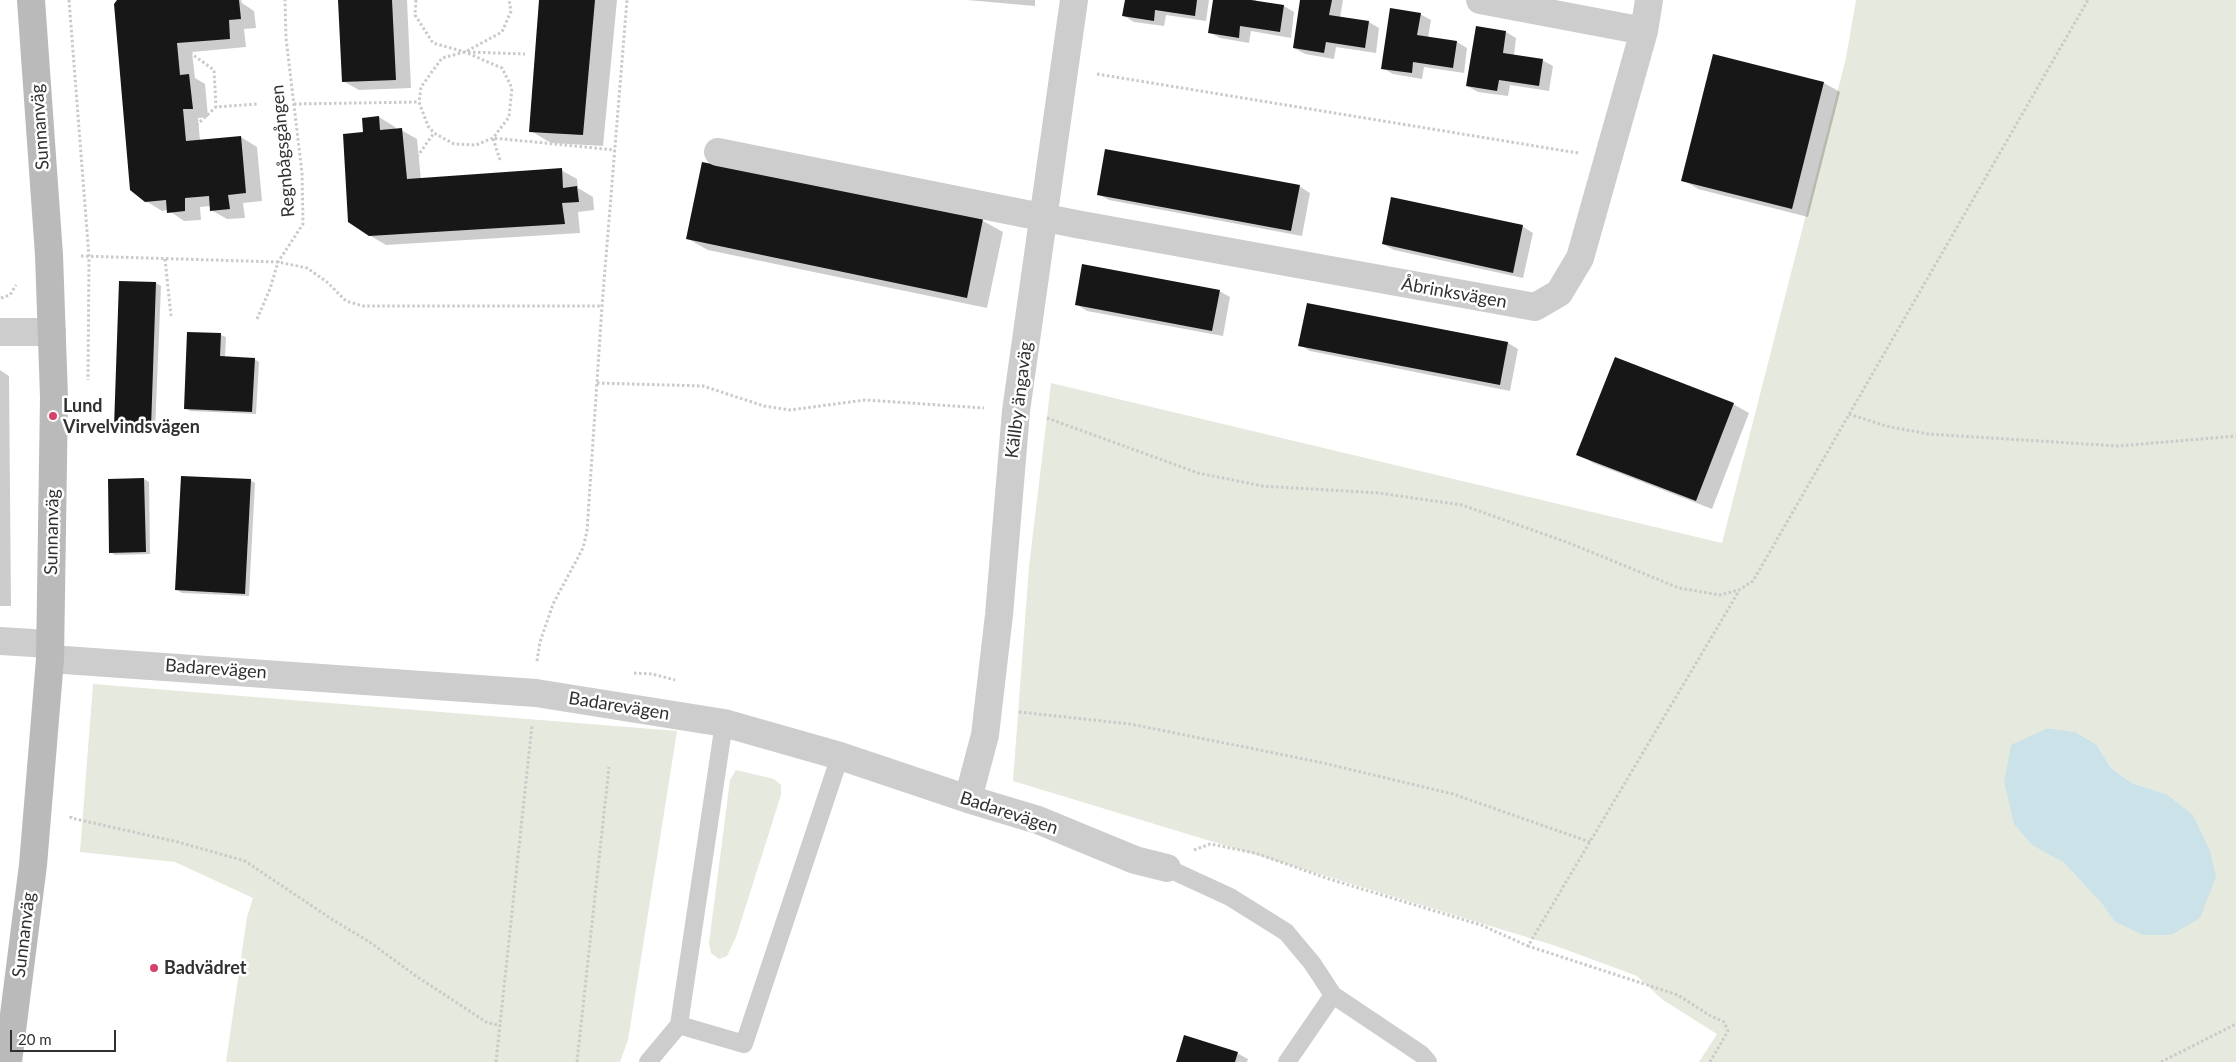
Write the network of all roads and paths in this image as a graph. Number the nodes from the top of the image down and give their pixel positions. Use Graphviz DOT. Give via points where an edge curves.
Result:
graph roads {
  1 [pos="31,0"];
  2 [pos="285,0"];
  3 [pos="416,0"];
  4 [pos="509,0"];
  5 [pos="627,0"];
  6 [pos="1074,0"];
  7 [pos="1480,0"];
  8 [pos="1649,0"];
  9 [pos="2088,0"];
  10 [pos="1644,31"];
  11 [pos="182,47"];
  12 [pos="465,52"];
  13 [pos="526,54"];
  14 [pos="1097,74"];
  15 [pos="419,102"];
  16 [pos="257,104"];
  17 [pos="294,104"];
  18 [pos="216,107"];
  19 [pos="189,132"];
  20 [pos="434,133"];
  21 [pos="493,138"];
  22 [pos="615,150"];
  23 [pos="718,152"];
  24 [pos="1608,158"];
  25 [pos="500,160"];
  26 [pos="414,161"];
  27 [pos="1042,217"];
  28 [pos="48,255"];
  29 [pos="164,259"];
  30 [pos="278,262"];
  31 [pos="602,306"];
  32 [pos="171,316"];
  33 [pos="257,319"];
  34 [pos="0,332"];
  35 [pos="52,332"];
  36 [pos="597,382"];
  37 [pos="1016,411"];
  38 [pos="1849,414"];
  39 [pos="2236,436"];
  40 [pos="1739,590"];
  41 [pos="0,641"];
  42 [pos="50,651"];
  43 [pos="536,693"];
  44 [pos="988,708"];
  45 [pos="724,723"];
  46 [pos="840,756"];
  47 [pos="609,766"];
  48 [pos="968,799"];
  49 [pos="72,808"];
  50 [pos="1590,842"];
  51 [pos="1167,868"];
  52 [pos="1528,946"];
  53 [pos="1333,995"];
  54 [pos="2236,1024"];
  55 [pos="680,1025"];
  56 [pos="501,1026"];
  57 [pos="8,1062"];
  58 [pos="496,1062"];
  59 [pos="577,1062"];
  60 [pos="648,1062"];
  61 [pos="1288,1062"];
  62 [pos="1428,1062"];
  63 [pos="1710,1062"];
  64 [pos="2161,1062"];
  1 -- 28 [label="street, Sunnanväg"];
  2 -- 17 [label="path, Regnbågsgången"];
  3 -- 12 [label="path" via="415,16 433,42"];
  4 -- 12 [label="path" via="511,11 502,32"];
  5 -- 22 [label="path"];
  6 -- 27 [label="street, Källby ängaväg"];
  7 -- 10 [label="street"];
  8 -- 10 [label="street, Åbrinksvägen"];
  9 -- 38 [label="path"];
  10 -- 24 [label="street, Åbrinksvägen"];
  11 -- 18 [label="path" via="214,70"];
  12 -- 13 [label="path"];
  12 -- 15 [label="path" via="442,58 421,87"];
  12 -- 21 [label="path" via="502,68 512,88 510,117"];
  14 -- 24 [label="path"];
  15 -- 17 [label="path"];
  15 -- 20 [label="path"];
  16 -- 18 [label="path"];
  17 -- 30 [label="path, Regnbågsgången" via="304,224"];
  18 -- 19 [label="path"];
  20 -- 21 [label="path" via="454,144 476,145"];
  20 -- 26 [label="path"];
  21 -- 22 [label="path"];
  21 -- 25 [label="path"];
  22 -- 31 [label="path"];
  23 -- 27 [label="street, Åbrinksvägen"];
  24 -- 27 [label="street, Åbrinksvägen" via="1580,258 1559,293 1535,307"];
  27 -- 37 [label="street, Källby ängaväg"];
  28 -- 29 [label="path"];
  28 -- 35 [label="street, Sunnanväg"];
  29 -- 30 [label="path"];
  29 -- 32 [label="path"];
  30 -- 31 [label="path" via="307,268 346,301 363,306"];
  30 -- 33 [label="path, Regnbågsgången"];
  31 -- 36 [label="path"];
  34 -- 35 [label="street"];
  35 -- 42 [label="street, Sunnanväg"];
  36 -- 37 [label="path" via="703,386 764,406 790,410 865,400 895,400"];
  36 -- 43 [label="path" via="587,531 583,548 553,604 540,642"];
  37 -- 40 [label="path" via="1043,417 1198,473 1262,486 1380,493 1462,505 1568,543 1678,588 1720,595"];
  37 -- 44 [label="street, Källby ängaväg"];
  38 -- 39 [label="path" via="1886,426 1928,434 2118,446"];
  38 -- 40 [label="path" via="1753,581"];
  40 -- 50 [label="path"];
  41 -- 42 [label="street, Badarevägen"];
  42 -- 43 [label="street, Badarevägen"];
  42 -- 57 [label="street, Sunnanväg" via="32,865"];
  43 -- 45 [label="street, Badarevägen"];
  43 -- 56 [label="path"];
  44 -- 48 [label="street, Källby ängaväg" via="985,735"];
  44 -- 50 [label="path" via="1130,724 1319,762 1453,794"];
  45 -- 46 [label="street, Badarevägen"];
  45 -- 55 [label="lane"];
  46 -- 48 [label="street, Badarevägen"];
  46 -- 55 [label="lane" via="744,1044"];
  47 -- 59 [label="path"];
  48 -- 51 [label="street, Badarevägen" via="1038,820 1135,860"];
  49 -- 56 [label="path" via="71,818 245,861 486,1022"];
  50 -- 52 [label="path"];
  51 -- 52 [label="path" via="1188,852 1210,844 1255,853 1328,879 1481,925"];
  51 -- 53 [label="lane" via="1230,897 1286,932"];
  52 -- 63 [label="path" via="1678,995 1724,1022 1728,1031"];
  53 -- 61 [label="lane"];
  53 -- 62 [label="lane"];
  54 -- 64 [label="path"];
  55 -- 60 [label="lane"];
  56 -- 58 [label="path"];
}
